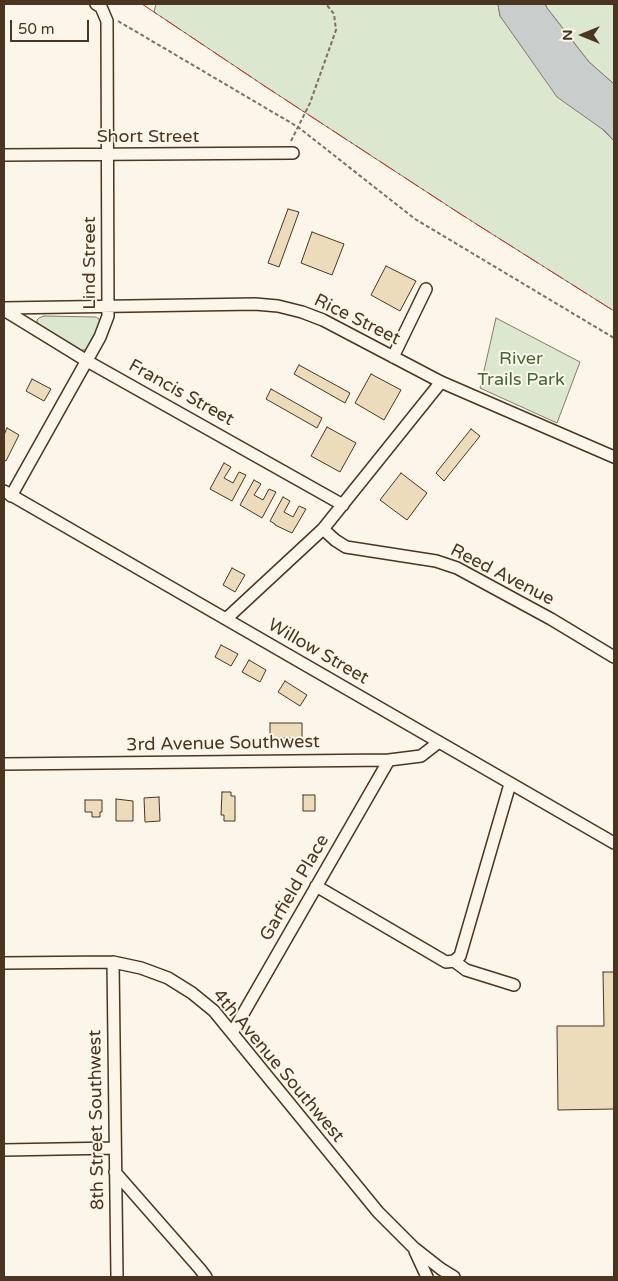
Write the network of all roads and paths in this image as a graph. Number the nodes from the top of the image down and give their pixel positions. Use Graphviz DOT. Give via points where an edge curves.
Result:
graph roads {
  1 [pos="326,4"];
  2 [pos="101,8"];
  3 [pos="298,127"];
  4 [pos="289,153"];
  5 [pos="107,154"];
  6 [pos="4,155"];
  7 [pos="426,289"];
  8 [pos="108,306"];
  9 [pos="4,309"];
  10 [pos="614,338"];
  11 [pos="393,357"];
  12 [pos="87,360"];
  13 [pos="442,382"];
  14 [pos="614,457"];
  15 [pos="8,494"];
  16 [pos="343,504"];
  17 [pos="323,529"];
  18 [pos="226,619"];
  19 [pos="614,658"];
  20 [pos="439,742"];
  21 [pos="389,760"];
  22 [pos="4,764"];
  23 [pos="510,784"];
  24 [pos="614,843"];
  25 [pos="316,886"];
  26 [pos="454,961"];
  27 [pos="113,962"];
  28 [pos="4,963"];
  29 [pos="514,985"];
  30 [pos="232,1033"];
  31 [pos="115,1148"];
  32 [pos="4,1150"];
  33 [pos="115,1172"];
  34 [pos="414,1247"];
  35 [pos="117,1277"];
  36 [pos="206,1277"];
  37 [pos="427,1277"];
  38 [pos="454,1277"];
  1 -- 3 [label="path" via="334,14 336,30"];
  2 -- 3 [label="path"];
  2 -- 5 [label="street, Lind Street" via="107,21"];
  3 -- 4 [label="path"];
  3 -- 10 [label="path" via="415,219"];
  4 -- 5 [label="street, Short Street"];
  5 -- 6 [label="street, Short Street"];
  5 -- 8 [label="street, Lind Street"];
  7 -- 11 [label="street"];
  8 -- 9 [label="street, Rice Street"];
  8 -- 11 [label="street, Rice Street" via="278,306 323,320"];
  8 -- 12 [label="street, Lind Street" via="105,327"];
  9 -- 12 [label="street, Francis Street"];
  11 -- 13 [label="street, Rice Street"];
  12 -- 15 [label="street, Lind Street"];
  12 -- 16 [label="street, Francis Street"];
  13 -- 14 [label="street, Rice Street"];
  13 -- 16 [label="street"];
  15 -- 18 [label="street, Willow Street"];
  16 -- 17 [label="street"];
  17 -- 18 [label="street"];
  17 -- 19 [label="street, Reed Avenue" via="346,547 436,561 457,568 551,619"];
  18 -- 20 [label="street, Willow Street"];
  20 -- 21 [label="street, 3rd Avenue Southwest" via="421,756"];
  20 -- 23 [label="street, Willow Street"];
  21 -- 22 [label="street, 3rd Avenue Southwest"];
  21 -- 25 [label="street, Garfield Place"];
  23 -- 24 [label="street, Willow Street"];
  23 -- 26 [label="street" via="460,956"];
  25 -- 26 [label="street" via="446,962"];
  25 -- 30 [label="street, Garfield Place"];
  26 -- 29 [label="street" via="466,970"];
  27 -- 28 [label="street, 4th Avenue Southwest"];
  27 -- 30 [label="street, 4th Avenue Southwest" via="168,978 214,1011"];
  27 -- 31 [label="street, 8th Street Southwest"];
  30 -- 34 [label="street, 4th Avenue Southwest" via="378,1212"];
  31 -- 32 [label="street"];
  31 -- 33 [label="street, 8th Street Southwest"];
  33 -- 35 [label="street, 8th Street Southwest"];
  33 -- 36 [label="street"];
  34 -- 37 [label="street"];
  34 -- 38 [label="street, 4th Avenue Southwest"];
}
